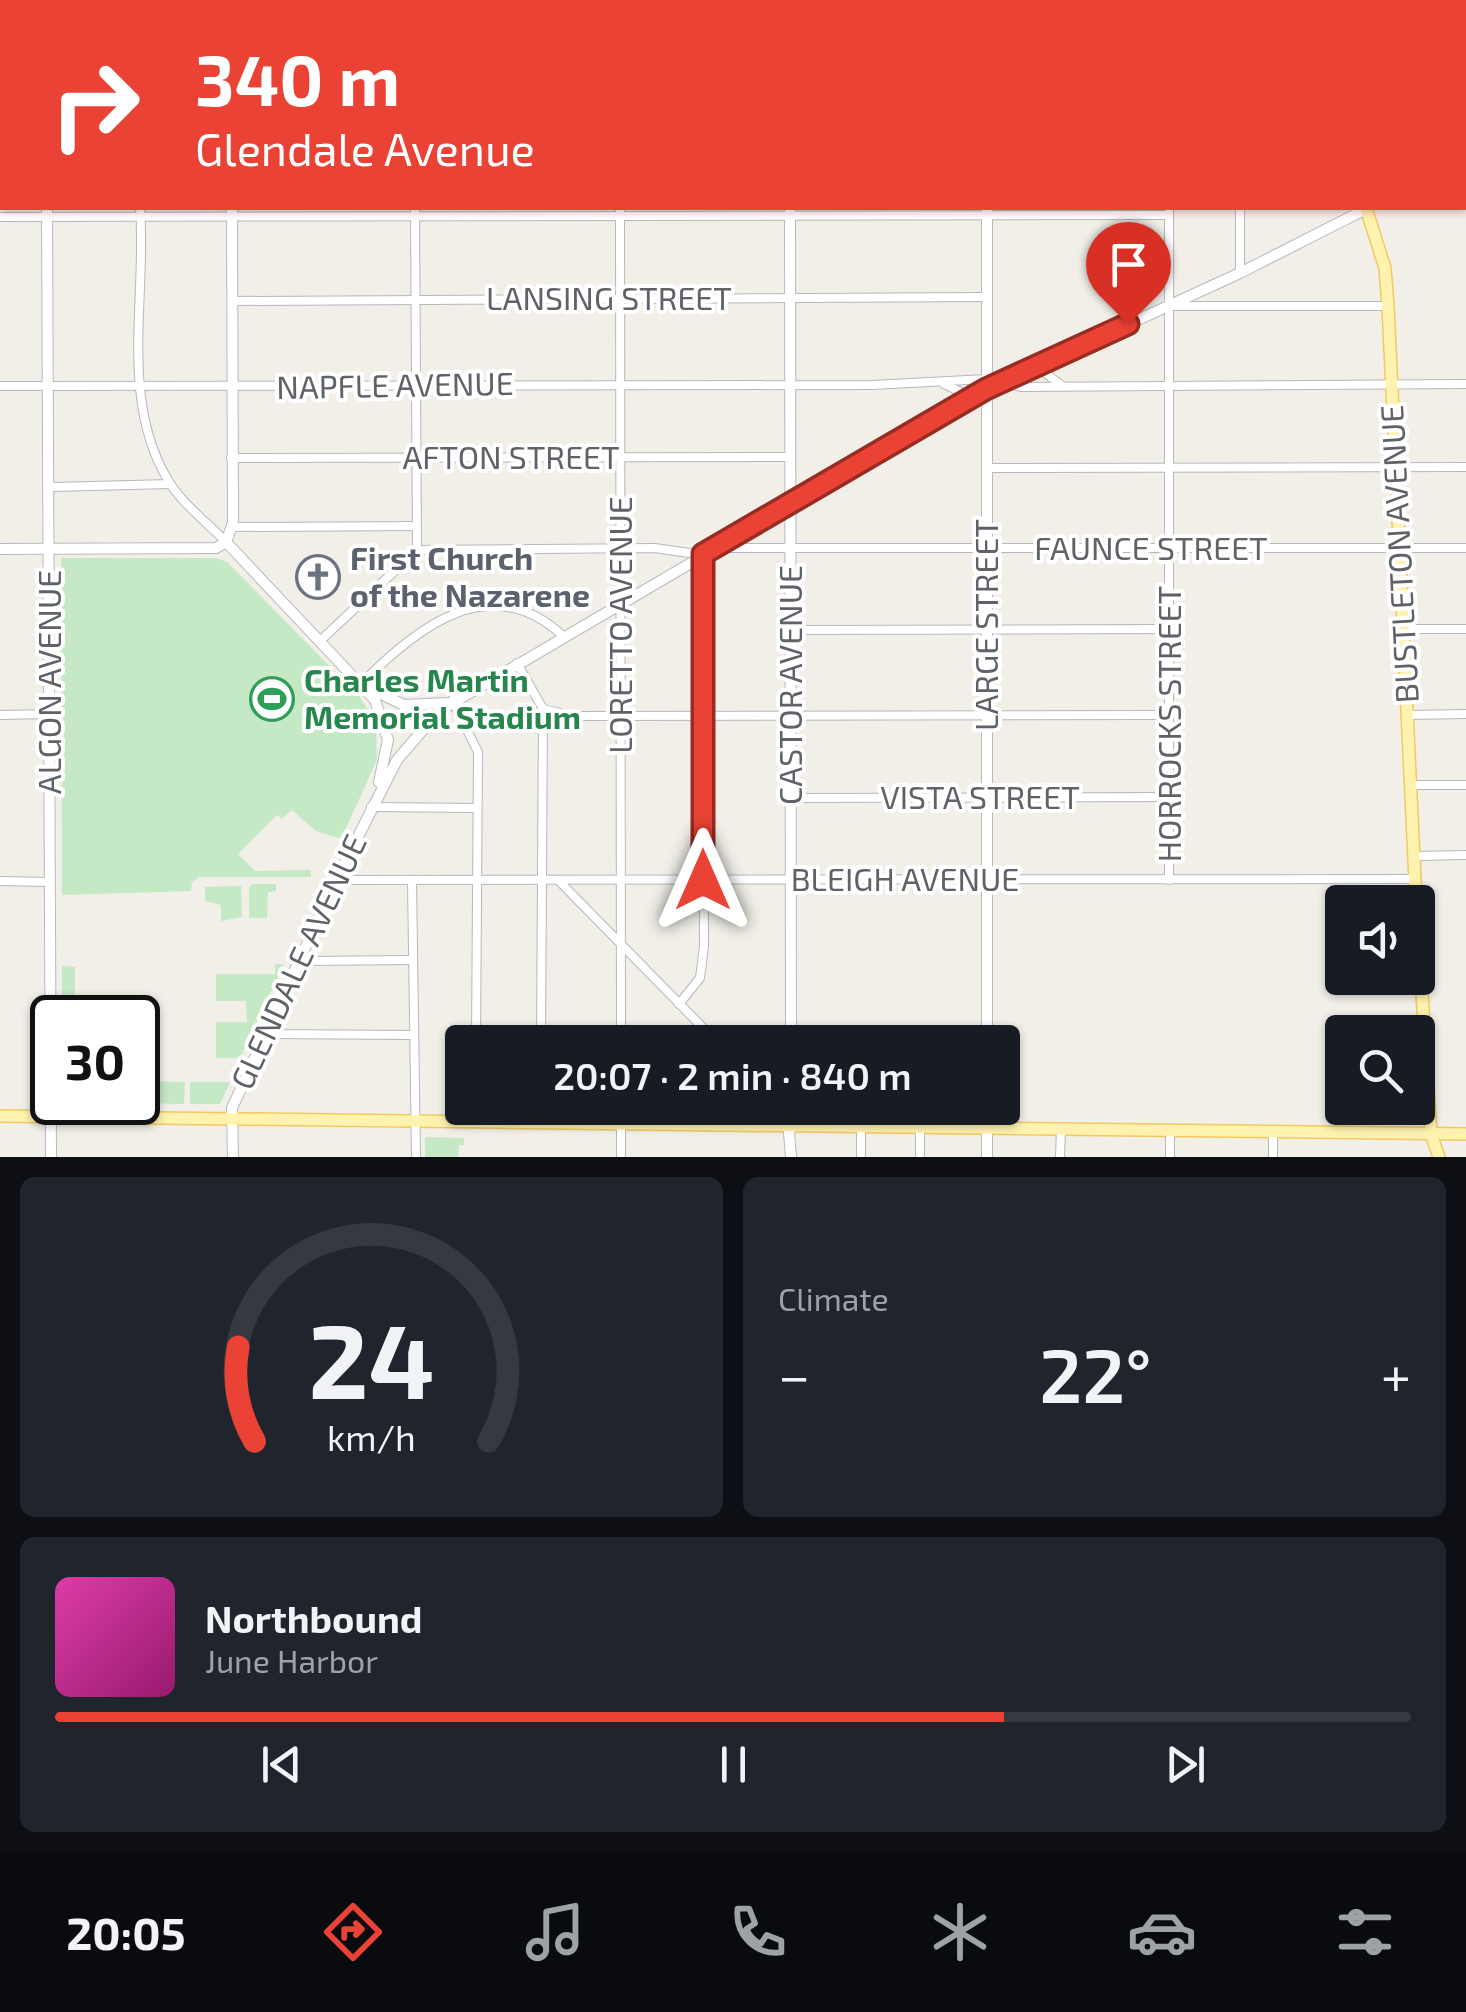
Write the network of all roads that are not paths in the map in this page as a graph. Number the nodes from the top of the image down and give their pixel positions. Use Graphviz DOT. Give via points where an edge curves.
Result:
graph roads {
  1 [pos="1240,210"];
  2 [pos="1363,210"];
  3 [pos="1368,210"];
  4 [pos="790,211"];
  5 [pos="987,211"];
  6 [pos="1169,211"];
  7 [pos="47,212"];
  8 [pos="140,212"];
  9 [pos="232,212"];
  10 [pos="415,212"];
  11 [pos="620,212"];
  12 [pos="0,217"];
  13 [pos="1240,273"];
  14 [pos="986,297"];
  15 [pos="790,298"];
  16 [pos="416,299"];
  17 [pos="621,300"];
  18 [pos="232,301"];
  19 [pos="1169,306"];
  20 [pos="1388,306"];
  21 [pos="1036,366"];
  22 [pos="940,382"];
  23 [pos="1000,383"];
  24 [pos="620,384"];
  25 [pos="986,384"];
  26 [pos="1170,384"];
  27 [pos="1392,384"];
  28 [pos="1466,384"];
  29 [pos="790,385"];
  30 [pos="0,386"];
  31 [pos="49,386"];
  32 [pos="415,386"];
  33 [pos="140,387"];
  34 [pos="1064,387"];
  35 [pos="232,388"];
  36 [pos="963,404"];
  37 [pos="791,457"];
  38 [pos="232,458"];
  39 [pos="416,458"];
  40 [pos="620,458"];
  41 [pos="1466,467"];
  42 [pos="986,468"];
  43 [pos="1169,468"];
  44 [pos="1395,468"];
  45 [pos="170,484"];
  46 [pos="52,487"];
  47 [pos="791,504"];
  48 [pos="415,526"];
  49 [pos="232,527"];
  50 [pos="226,542"];
  51 [pos="716,548"];
  52 [pos="791,548"];
  53 [pos="1400,548"];
  54 [pos="1466,548"];
  55 [pos="0,549"];
  56 [pos="620,549"];
  57 [pos="1171,549"];
  58 [pos="50,550"];
  59 [pos="417,550"];
  60 [pos="986,550"];
  61 [pos="703,554"];
  62 [pos="623,604"];
  63 [pos="1170,629"];
  64 [pos="1404,629"];
  65 [pos="1466,629"];
  66 [pos="791,630"];
  67 [pos="988,630"];
  68 [pos="563,636"];
  69 [pos="322,640"];
  70 [pos="517,663"];
  71 [pos="362,683"];
  72 [pos="452,700"];
  73 [pos="406,705"];
  74 [pos="543,709"];
  75 [pos="50,714"];
  76 [pos="621,714"];
  77 [pos="702,714"];
  78 [pos="1169,714"];
  79 [pos="1466,714"];
  80 [pos="0,715"];
  81 [pos="791,715"];
  82 [pos="1407,715"];
  83 [pos="986,716"];
  84 [pos="386,730"];
  85 [pos="416,735"];
  86 [pos="1410,785"];
  87 [pos="1466,785"];
  88 [pos="987,797"];
  89 [pos="791,798"];
  90 [pos="1169,798"];
  91 [pos="371,807"];
  92 [pos="477,808"];
  93 [pos="1466,855"];
  94 [pos="1414,856"];
  95 [pos="1415,879"];
  96 [pos="336,880"];
  97 [pos="412,880"];
  98 [pos="476,880"];
  99 [pos="703,880"];
  100 [pos="791,880"];
  101 [pos="987,880"];
  102 [pos="1169,880"];
  103 [pos="559,881"];
  104 [pos="621,881"];
  105 [pos="0,882"];
  106 [pos="49,882"];
  107 [pos="541,882"];
  108 [pos="1415,885"];
  109 [pos="620,944"];
  110 [pos="301,960"];
  111 [pos="413,960"];
  112 [pos="49,995"];
  113 [pos="1422,995"];
  114 [pos="678,1004"];
  115 [pos="476,1025"];
  116 [pos="540,1025"];
  117 [pos="621,1025"];
  118 [pos="700,1025"];
  119 [pos="792,1025"];
  120 [pos="987,1025"];
  121 [pos="266,1034"];
  122 [pos="412,1035"];
  123 [pos="0,1116"];
  124 [pos="30,1116"];
  125 [pos="160,1117"];
  126 [pos="232,1118"];
  127 [pos="414,1122"];
  128 [pos="445,1122"];
  129 [pos="50,1125"];
  130 [pos="611,1125"];
  131 [pos="790,1125"];
  132 [pos="792,1125"];
  133 [pos="987,1125"];
  134 [pos="621,1126"];
  135 [pos="791,1129"];
  136 [pos="861,1129"];
  137 [pos="1061,1129"];
  138 [pos="920,1130"];
  139 [pos="987,1130"];
  140 [pos="1273,1130"];
  141 [pos="1170,1131"];
  142 [pos="1430,1134"];
  143 [pos="1466,1134"];
  144 [pos="51,1157"];
  145 [pos="233,1157"];
  146 [pos="416,1157"];
  147 [pos="622,1157"];
  148 [pos="792,1157"];
  149 [pos="861,1157"];
  150 [pos="920,1157"];
  151 [pos="987,1157"];
  152 [pos="1060,1157"];
  153 [pos="1170,1157"];
  154 [pos="1273,1157"];
  155 [pos="1439,1157"];
  1 -- 13 [label="street"];
  2 -- 13 [label="street, GLENDALE AVENUE"];
  3 -- 20 [label="main road, BUSTLETON AVENUE"];
  4 -- 5 [label="street"];
  4 -- 11 [label="street"];
  4 -- 15 [label="street, CASTOR AVENUE"];
  5 -- 6 [label="street"];
  5 -- 14 [label="street, LARGE STREET"];
  6 -- 19 [label="street, HORROCKS STREET"];
  7 -- 8 [label="street"];
  7 -- 12 [label="street"];
  7 -- 31 [label="street, ALGON AVENUE"];
  8 -- 9 [label="street"];
  8 -- 33 [label="street"];
  9 -- 10 [label="street"];
  9 -- 18 [label="street"];
  10 -- 11 [label="street"];
  10 -- 16 [label="street"];
  11 -- 17 [label="street, LORETTO AVENUE"];
  13 -- 19 [label="street, GLENDALE AVENUE"];
  14 -- 15 [label="street, LANSING STREET"];
  14 -- 25 [label="street, LARGE STREET"];
  15 -- 17 [label="street, LANSING STREET"];
  15 -- 29 [label="street, CASTOR AVENUE"];
  16 -- 17 [label="street, LANSING STREET"];
  16 -- 18 [label="street, LANSING STREET"];
  16 -- 32 [label="street"];
  17 -- 24 [label="street, LORETTO AVENUE"];
  18 -- 35 [label="street"];
  19 -- 20 [label="street"];
  19 -- 21 [label="street, GLENDALE AVENUE"];
  19 -- 26 [label="street, HORROCKS STREET"];
  20 -- 27 [label="main road, BUSTLETON AVENUE"];
  21 -- 23 [label="street, GLENDALE AVENUE"];
  21 -- 34 [label="street"];
  22 -- 25 [label="street, NAPFLE AVENUE"];
  22 -- 29 [label="street, NAPFLE AVENUE"];
  22 -- 36 [label="street" via="959,391"];
  23 -- 25 [label="street, GLENDALE AVENUE"];
  23 -- 34 [label="street"];
  24 -- 29 [label="street, NAPFLE AVENUE"];
  24 -- 32 [label="street, NAPFLE AVENUE"];
  24 -- 40 [label="street, LORETTO AVENUE"];
  25 -- 36 [label="street, GLENDALE AVENUE"];
  25 -- 42 [label="street, LARGE STREET"];
  26 -- 27 [label="street"];
  26 -- 34 [label="street"];
  26 -- 43 [label="street, HORROCKS STREET"];
  27 -- 28 [label="street"];
  27 -- 44 [label="main road, BUSTLETON AVENUE"];
  29 -- 37 [label="street, CASTOR AVENUE"];
  30 -- 31 [label="street, NAPFLE AVENUE"];
  31 -- 33 [label="street, NAPFLE AVENUE"];
  31 -- 46 [label="street, ALGON AVENUE"];
  32 -- 35 [label="street, NAPFLE AVENUE"];
  32 -- 39 [label="street"];
  33 -- 35 [label="street, NAPFLE AVENUE"];
  33 -- 45 [label="street" via="145,432"];
  35 -- 38 [label="street"];
  36 -- 47 [label="street, GLENDALE AVENUE"];
  37 -- 40 [label="street, AFTON STREET"];
  37 -- 47 [label="street, CASTOR AVENUE"];
  38 -- 39 [label="street, AFTON STREET"];
  38 -- 49 [label="street"];
  39 -- 40 [label="street, AFTON STREET"];
  39 -- 48 [label="street"];
  40 -- 56 [label="street, LORETTO AVENUE"];
  41 -- 44 [label="street"];
  42 -- 43 [label="street"];
  42 -- 60 [label="street, LARGE STREET"];
  43 -- 44 [label="street"];
  43 -- 57 [label="street, HORROCKS STREET"];
  44 -- 53 [label="main road, BUSTLETON AVENUE"];
  45 -- 46 [label="street"];
  45 -- 50 [label="street"];
  46 -- 58 [label="street, ALGON AVENUE"];
  47 -- 51 [label="street, GLENDALE AVENUE"];
  47 -- 52 [label="street, CASTOR AVENUE"];
  48 -- 49 [label="street"];
  48 -- 59 [label="street"];
  49 -- 50 [label="street"];
  50 -- 58 [label="street" via="216,548"];
  50 -- 69 [label="street"];
  51 -- 52 [label="street, FAUNCE STREET"];
  51 -- 61 [label="street, GLENDALE AVENUE"];
  52 -- 60 [label="street, FAUNCE STREET"];
  52 -- 66 [label="street, CASTOR AVENUE"];
  53 -- 54 [label="street, FAUNCE STREET"];
  53 -- 57 [label="street, FAUNCE STREET"];
  53 -- 64 [label="main road, BUSTLETON AVENUE"];
  55 -- 58 [label="street"];
  56 -- 59 [label="street"];
  56 -- 61 [label="street"];
  56 -- 62 [label="street, LORETTO AVENUE"];
  57 -- 60 [label="street, FAUNCE STREET"];
  57 -- 63 [label="street, HORROCKS STREET"];
  58 -- 75 [label="street, ALGON AVENUE"];
  59 -- 69 [label="street"];
  60 -- 67 [label="street, LARGE STREET"];
  61 -- 62 [label="street, GLENDALE AVENUE"];
  61 -- 77 [label="street"];
  62 -- 68 [label="street, GLENDALE AVENUE"];
  62 -- 76 [label="street, LORETTO AVENUE"];
  63 -- 67 [label="street"];
  63 -- 78 [label="street, HORROCKS STREET"];
  64 -- 65 [label="street"];
  64 -- 82 [label="main road, BUSTLETON AVENUE"];
  66 -- 67 [label="street"];
  66 -- 81 [label="street, CASTOR AVENUE"];
  67 -- 83 [label="street, LARGE STREET"];
  68 -- 70 [label="street, GLENDALE AVENUE"];
  68 -- 71 [label="street" via="526,609 474,608 412,635"];
  69 -- 71 [label="street"];
  70 -- 72 [label="street, GLENDALE AVENUE"];
  70 -- 74 [label="street"];
  71 -- 73 [label="street"];
  71 -- 84 [label="street"];
  72 -- 73 [label="street, GLENDALE AVENUE"];
  72 -- 85 [label="street, GLENDALE AVENUE"];
  72 -- 92 [label="street" via="476,743"];
  73 -- 84 [label="street, GLENDALE AVENUE" via="388,712"];
  73 -- 85 [label="street" via="421,719"];
  74 -- 76 [label="street" via="572,716"];
  74 -- 107 [label="street"];
  75 -- 80 [label="street"];
  75 -- 106 [label="street, ALGON AVENUE"];
  76 -- 77 [label="street"];
  76 -- 104 [label="street, LORETTO AVENUE"];
  77 -- 81 [label="street"];
  77 -- 99 [label="street"];
  78 -- 83 [label="street"];
  78 -- 90 [label="street, HORROCKS STREET"];
  79 -- 82 [label="street"];
  81 -- 83 [label="street"];
  81 -- 89 [label="street, CASTOR AVENUE"];
  82 -- 86 [label="main road, BUSTLETON AVENUE"];
  83 -- 88 [label="street, LARGE STREET"];
  84 -- 85 [label="street" via="399,740"];
  84 -- 91 [label="street, GLENDALE AVENUE" via="387,756"];
  85 -- 91 [label="street, GLENDALE AVENUE"];
  86 -- 87 [label="street"];
  86 -- 94 [label="main road, BUSTLETON AVENUE"];
  88 -- 89 [label="street, VISTA STREET"];
  88 -- 90 [label="street, VISTA STREET"];
  88 -- 101 [label="street, LARGE STREET"];
  89 -- 100 [label="street, CASTOR AVENUE"];
  90 -- 102 [label="street, HORROCKS STREET"];
  91 -- 92 [label="street"];
  91 -- 96 [label="street, GLENDALE AVENUE"];
  92 -- 98 [label="street"];
  93 -- 94 [label="street"];
  94 -- 95 [label="main road, BUSTLETON AVENUE"];
  95 -- 102 [label="street, BLEIGH AVENUE"];
  95 -- 108 [label="main road, BUSTLETON AVENUE"];
  96 -- 97 [label="street, BLEIGH AVENUE"];
  96 -- 110 [label="street, GLENDALE AVENUE"];
  97 -- 98 [label="street, BLEIGH AVENUE"];
  97 -- 111 [label="street"];
  98 -- 107 [label="street, BLEIGH AVENUE"];
  98 -- 115 [label="street"];
  99 -- 100 [label="street, BLEIGH AVENUE"];
  99 -- 104 [label="street, BLEIGH AVENUE"];
  99 -- 114 [label="street" via="700,978"];
  100 -- 101 [label="street, BLEIGH AVENUE"];
  100 -- 119 [label="street, CASTOR AVENUE"];
  101 -- 102 [label="street, BLEIGH AVENUE"];
  101 -- 120 [label="street, LARGE STREET"];
  103 -- 104 [label="street, BLEIGH AVENUE"];
  103 -- 107 [label="street, BLEIGH AVENUE"];
  103 -- 109 [label="street"];
  104 -- 109 [label="street, LORETTO AVENUE"];
  105 -- 106 [label="street"];
  106 -- 112 [label="street, ALGON AVENUE"];
  107 -- 116 [label="street"];
  109 -- 114 [label="street"];
  109 -- 117 [label="street, LORETTO AVENUE"];
  110 -- 111 [label="street"];
  110 -- 121 [label="street, GLENDALE AVENUE"];
  111 -- 122 [label="street"];
  113 -- 142 [label="main road"];
  114 -- 118 [label="street"];
  121 -- 122 [label="street"];
  121 -- 126 [label="street, GLENDALE AVENUE"];
  122 -- 127 [label="street"];
  123 -- 124 [label="main road"];
  125 -- 126 [label="main road"];
  126 -- 127 [label="main road"];
  126 -- 145 [label="street"];
  127 -- 128 [label="main road"];
  127 -- 146 [label="street"];
  129 -- 144 [label="street, ALGON AVENUE"];
  130 -- 134 [label="main road"];
  131 -- 135 [label="street"];
  132 -- 135 [label="street"];
  133 -- 139 [label="street"];
  134 -- 135 [label="main road"];
  134 -- 147 [label="street"];
  135 -- 136 [label="main road"];
  135 -- 148 [label="street"];
  136 -- 138 [label="main road"];
  136 -- 149 [label="street"];
  137 -- 139 [label="main road"];
  137 -- 141 [label="main road"];
  137 -- 152 [label="street"];
  138 -- 139 [label="main road"];
  138 -- 150 [label="street"];
  139 -- 151 [label="street"];
  140 -- 141 [label="main road"];
  140 -- 142 [label="main road"];
  140 -- 154 [label="street"];
  141 -- 153 [label="street"];
  142 -- 143 [label="main road"];
  142 -- 155 [label="main road"];
}
